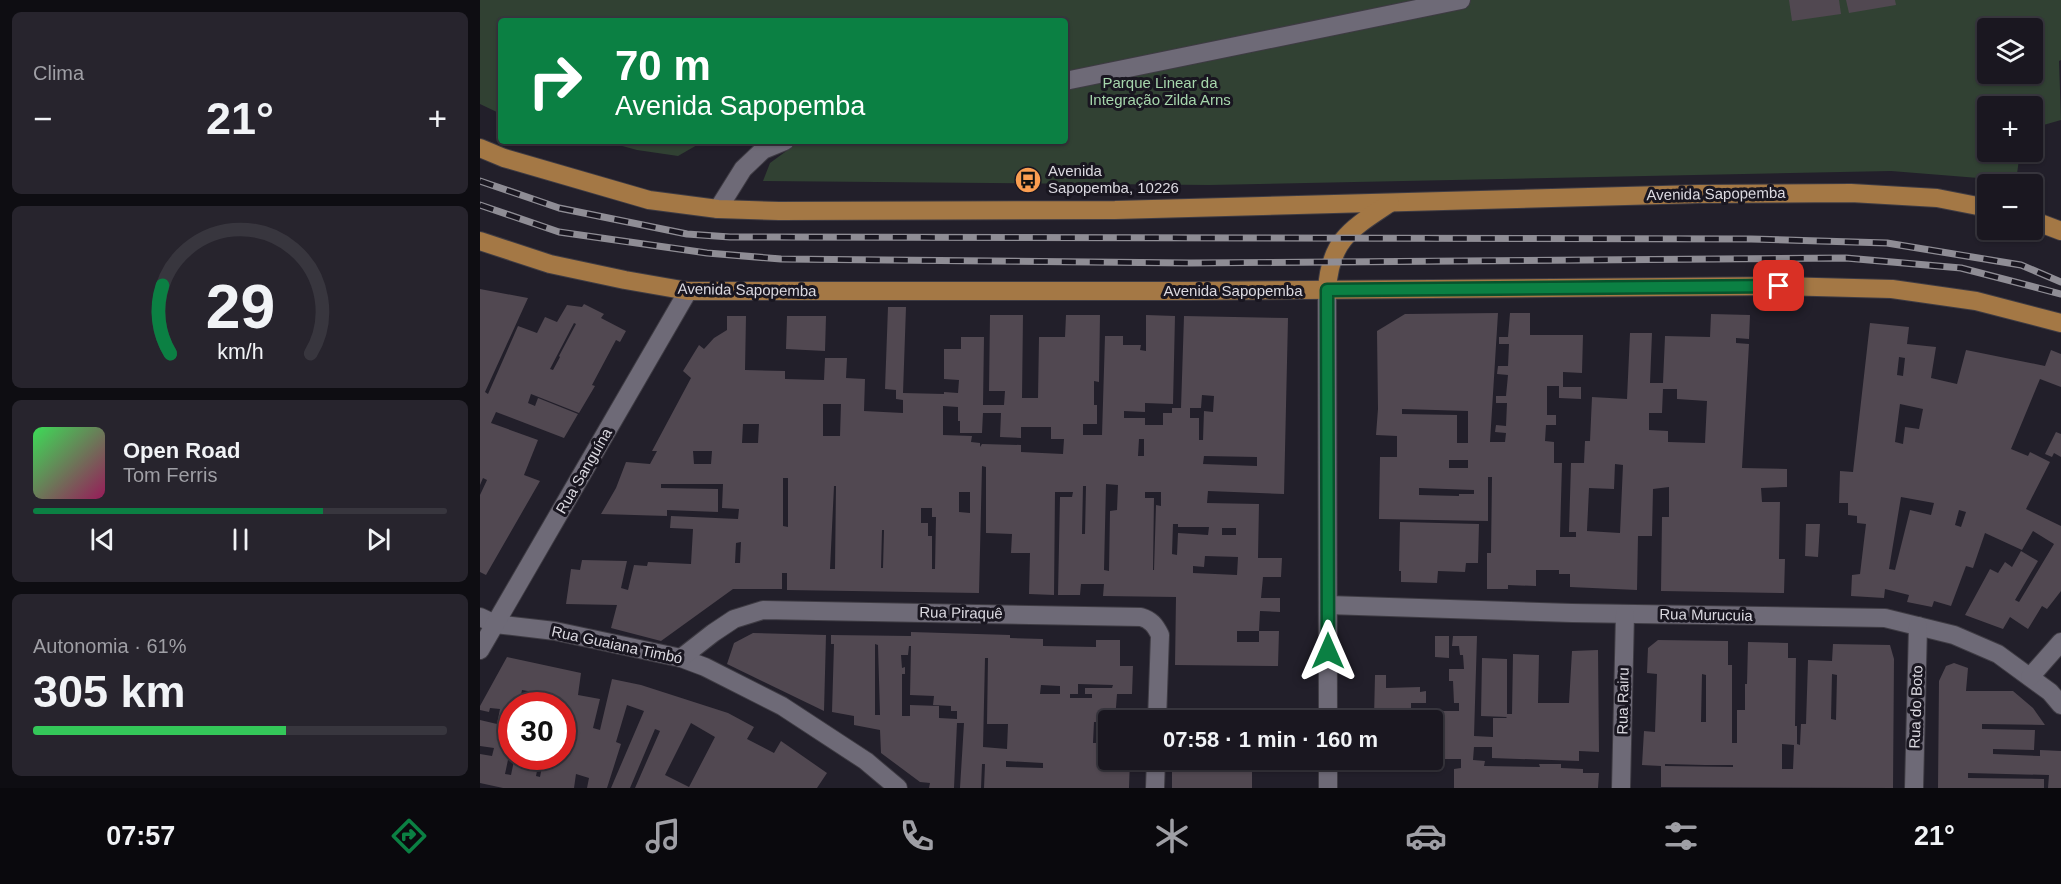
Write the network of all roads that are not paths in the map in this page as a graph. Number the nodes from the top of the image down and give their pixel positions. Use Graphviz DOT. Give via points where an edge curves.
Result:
graph roads {
  1 [pos="1461,0"];
  2 [pos="1068,80"];
  3 [pos="778,144"];
  4 [pos="480,148"];
  5 [pos="1390,203"];
  6 [pos="1977,206"];
  7 [pos="718,209"];
  8 [pos="2043,224"];
  9 [pos="2061,231"];
  10 [pos="480,242"];
  11 [pos="1327,290"];
  12 [pos="688,291"];
  13 [pos="2061,323"];
  14 [pos="1328,606"];
  15 [pos="1625,614"];
  16 [pos="488,620"];
  17 [pos="1918,626"];
  18 [pos="2061,642"];
  19 [pos="480,650"];
  20 [pos="681,657"];
  21 [pos="2030,677"];
  22 [pos="2061,705"];
  23 [pos="1157,710"];
  24 [pos="1328,710"];
  25 [pos="1156,770"];
  26 [pos="1328,770"];
  27 [pos="898,788"];
  28 [pos="1155,788"];
  29 [pos="1328,788"];
  30 [pos="1622,788"];
  31 [pos="1914,788"];
  1 -- 2 [label="street"];
  3 -- 7 [label="street" via="763,150 743,169"];
  4 -- 7 [label="main road, Avenida Sapopemba" via="649,200"];
  5 -- 6 [label="main road, Avenida Sapopemba" via="1851,193 1937,198"];
  5 -- 7 [label="main road, Avenida Sapopemba" via="1103,211"];
  5 -- 11 [label="main road" via="1348,234 1335,252"];
  8 -- 9 [label="main road"];
  10 -- 12 [label="main road, Avenida Sapopemba" via="550,264"];
  11 -- 12 [label="main road, Avenida Sapopemba"];
  11 -- 13 [label="main road, Avenida Sapopemba" via="1779,286 1892,289 1976,301"];
  11 -- 14 [label="street"];
  12 -- 16 [label="street, Rua Sanguína"];
  14 -- 15 [label="street, Rua Murucuia"];
  14 -- 24 [label="street"];
  15 -- 17 [label="street, Rua Murucuia" via="1886,618"];
  15 -- 30 [label="street, Rua Rairu"];
  16 -- 19 [label="street, Rua Sanguína"];
  16 -- 20 [label="street, Rua Guaiana Timbó"];
  17 -- 21 [label="street, Rua Murucuia" via="1954,635 1998,654"];
  17 -- 31 [label="street, Rua do Boto"];
  18 -- 21 [label="street"];
  20 -- 23 [label="street, Rua Piraquê" via="734,619 763,610 1141,616 1150,620 1160,634"];
  20 -- 27 [label="street, Rua Guaiana Timbó" via="782,706 858,755"];
  21 -- 22 [label="street, Rua Murucuia"];
  25 -- 28 [label="street"];
  26 -- 29 [label="street"];
}
